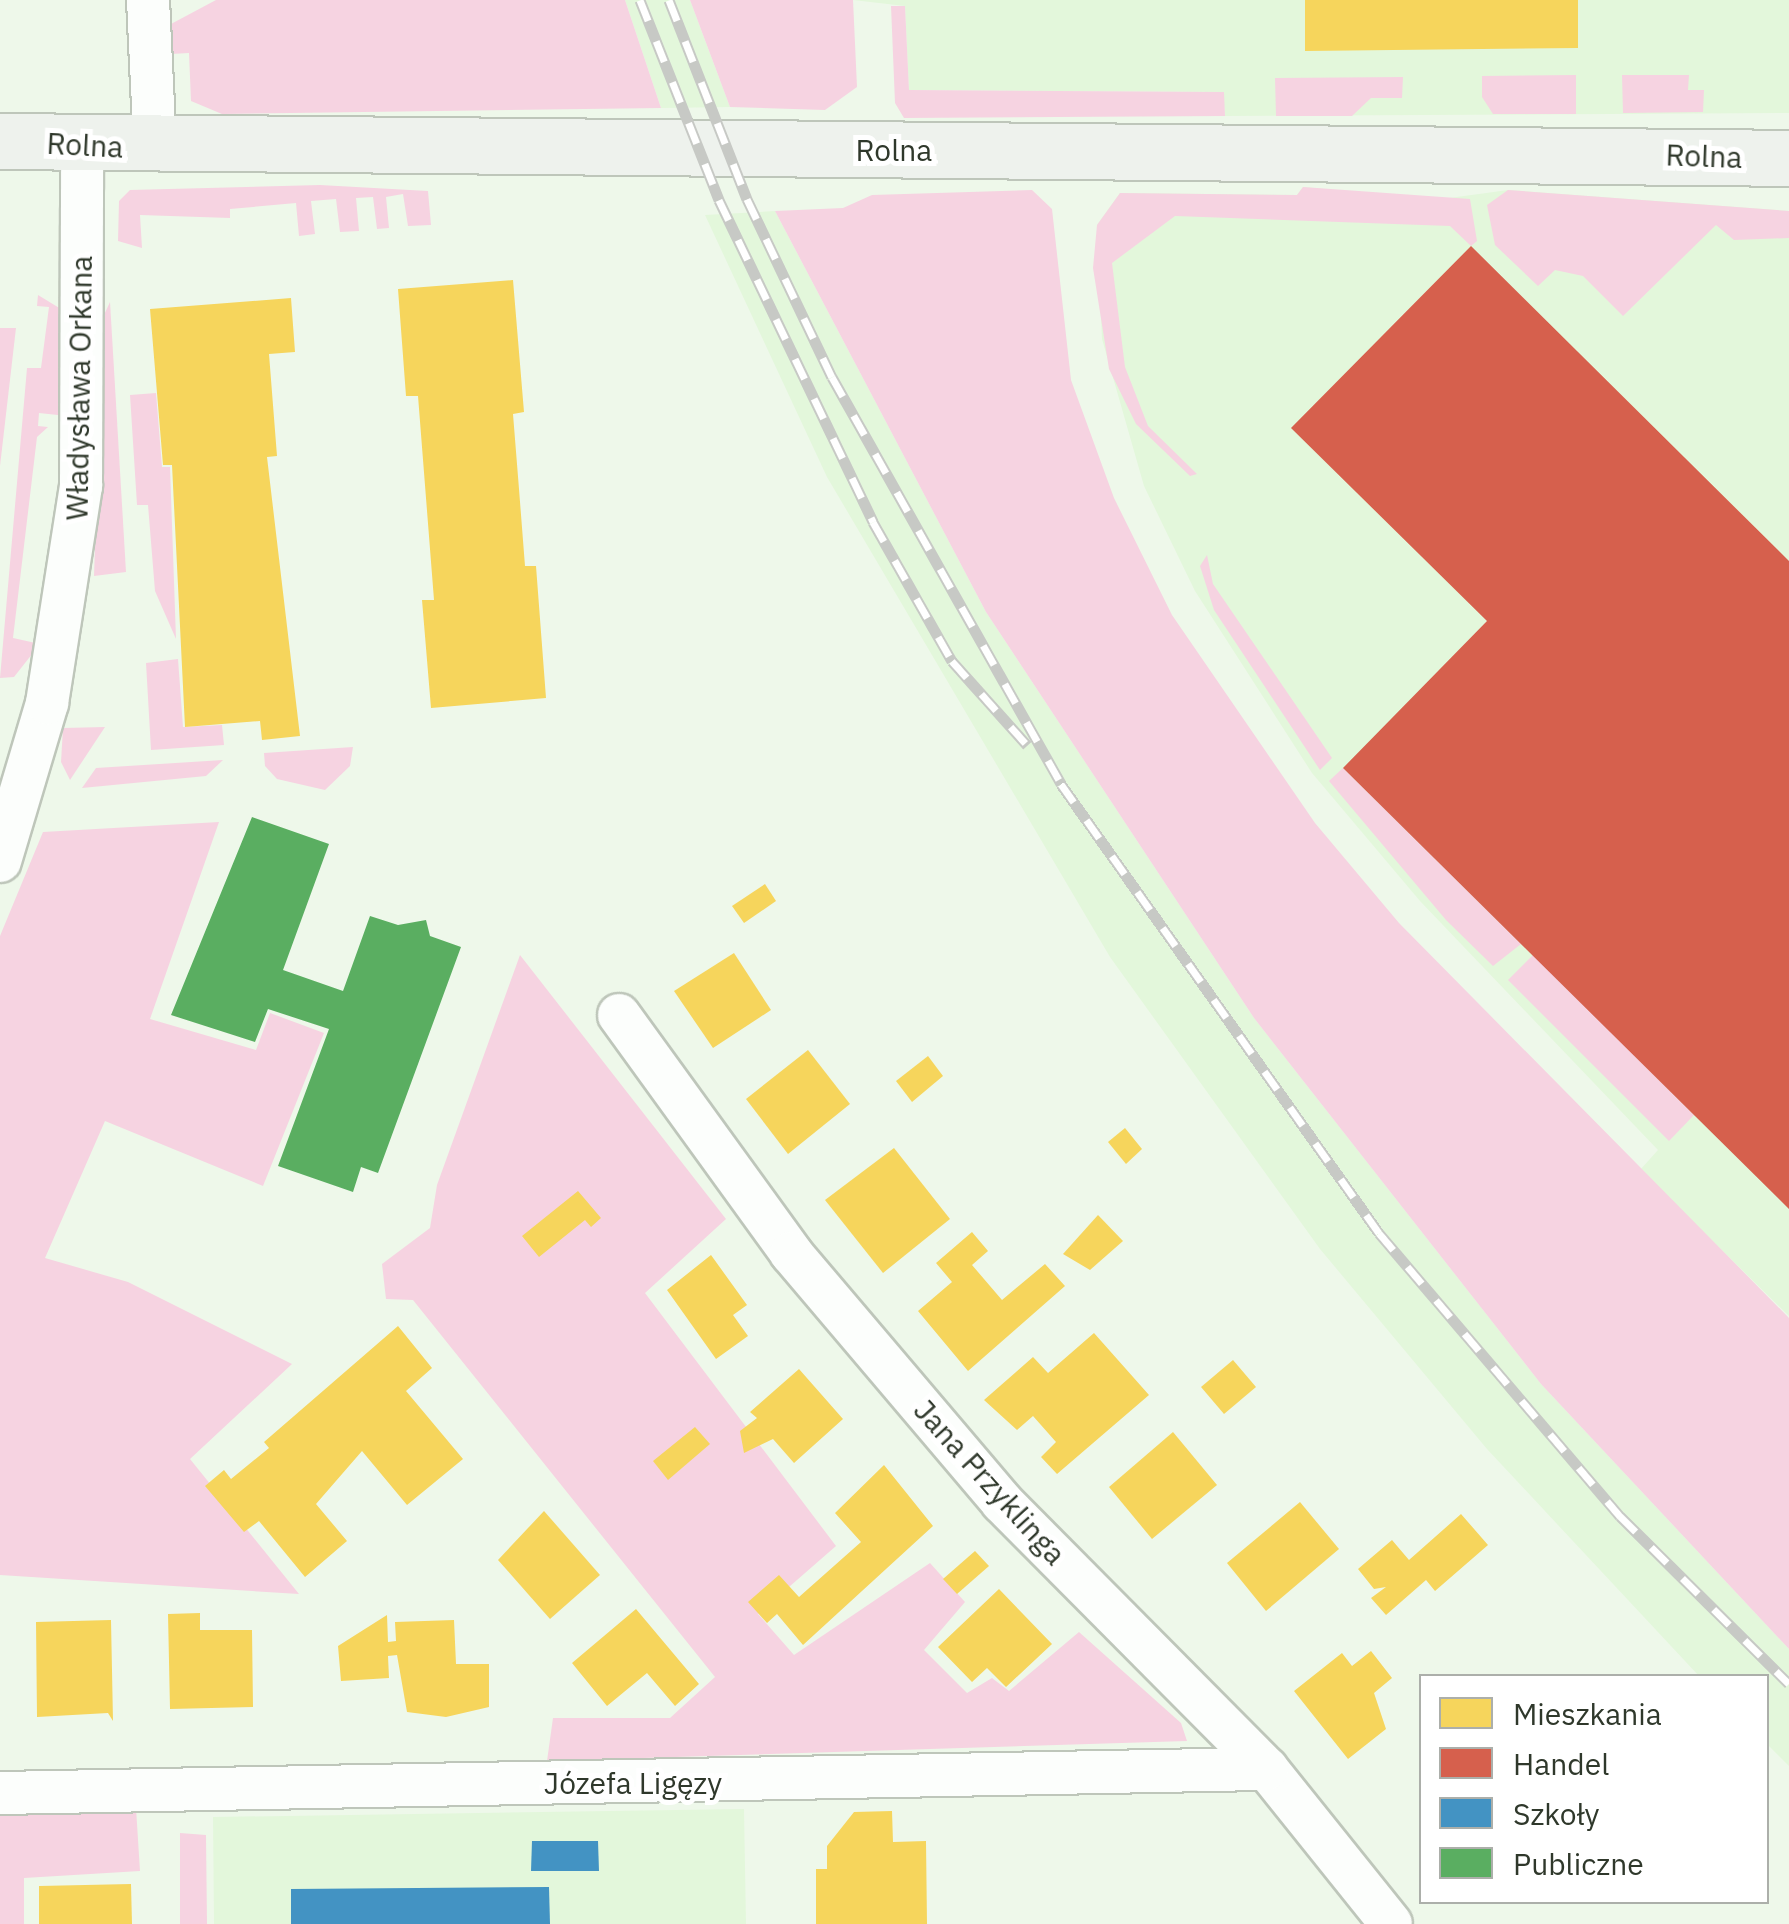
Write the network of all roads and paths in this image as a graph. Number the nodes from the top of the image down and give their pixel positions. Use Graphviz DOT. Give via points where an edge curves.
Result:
graph roads {
  1 [pos="148,0"];
  2 [pos="0,141"];
  3 [pos="82,146"];
  4 [pos="155,148"];
  5 [pos="1789,158"];
  6 [pos="0,860"];
  7 [pos="619,1015"];
  8 [pos="1267,1769"];
  9 [pos="0,1793"];
  10 [pos="1391,1924"];
  1 -- 4 [label="street"];
  2 -- 3 [label="street, Rolna"];
  3 -- 4 [label="street, Rolna"];
  3 -- 6 [label="street, Władysława Orkana" via="79,504 47,703"];
  4 -- 5 [label="street, Rolna"];
  7 -- 8 [label="street, Jana Przyklinga" via="791,1253 1002,1502"];
  8 -- 9 [label="street, Józefa Ligęzy"];
  8 -- 10 [label="street, Jana Przyklinga"];
}
